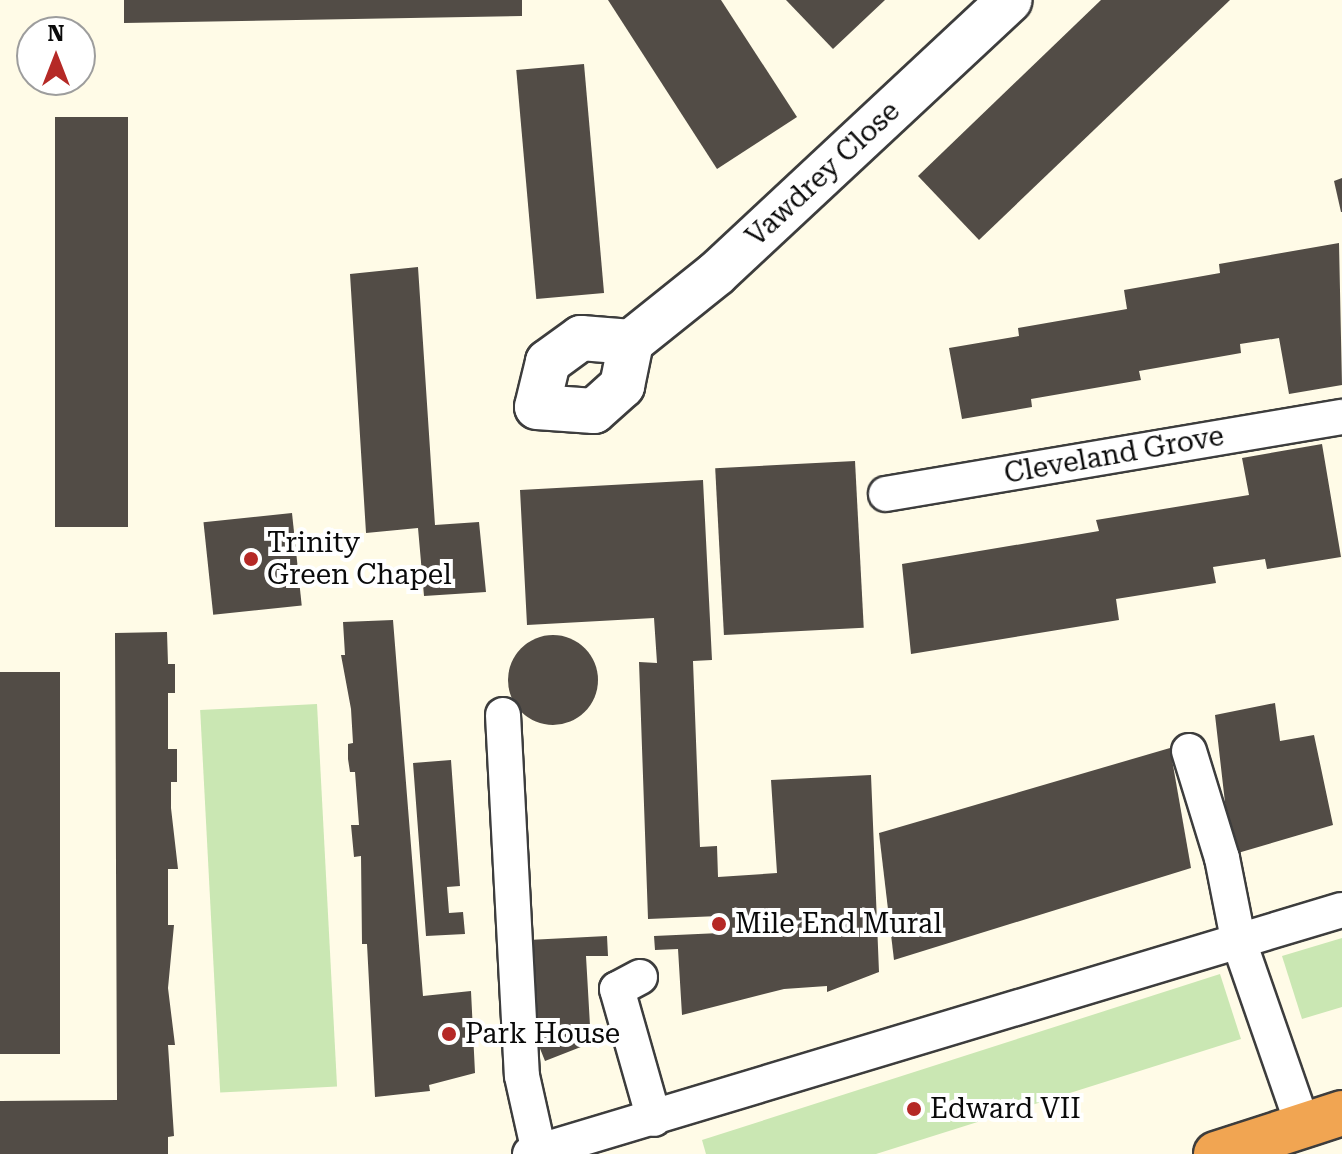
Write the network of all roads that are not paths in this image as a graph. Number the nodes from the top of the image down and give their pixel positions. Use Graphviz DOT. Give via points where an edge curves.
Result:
graph roads {
  1 [pos="1010,0"];
  2 [pos="631,342"];
  3 [pos="1342,417"];
  4 [pos="886,494"];
  5 [pos="503,715"];
  6 [pos="1189,751"];
  7 [pos="1342,910"];
  8 [pos="1238,939"];
  9 [pos="640,977"];
  10 [pos="654,1119"];
  11 [pos="1323,1119"];
  12 [pos="534,1153"];
  13 [pos="1216,1154"];
  1 -- 2 [label="street, Vawdrey Close" via="717,273"];
  3 -- 4 [label="lane, Cleveland Grove"];
  5 -- 12 [label="lane" via="522,1076"];
  6 -- 8 [label="lane" via="1222,858"];
  7 -- 8 [label="lane"];
  8 -- 10 [label="lane"];
  8 -- 11 [label="lane"];
  9 -- 10 [label="lane" via="617,989"];
  10 -- 12 [label="lane"];
  11 -- 13 [label="highway"];
}
